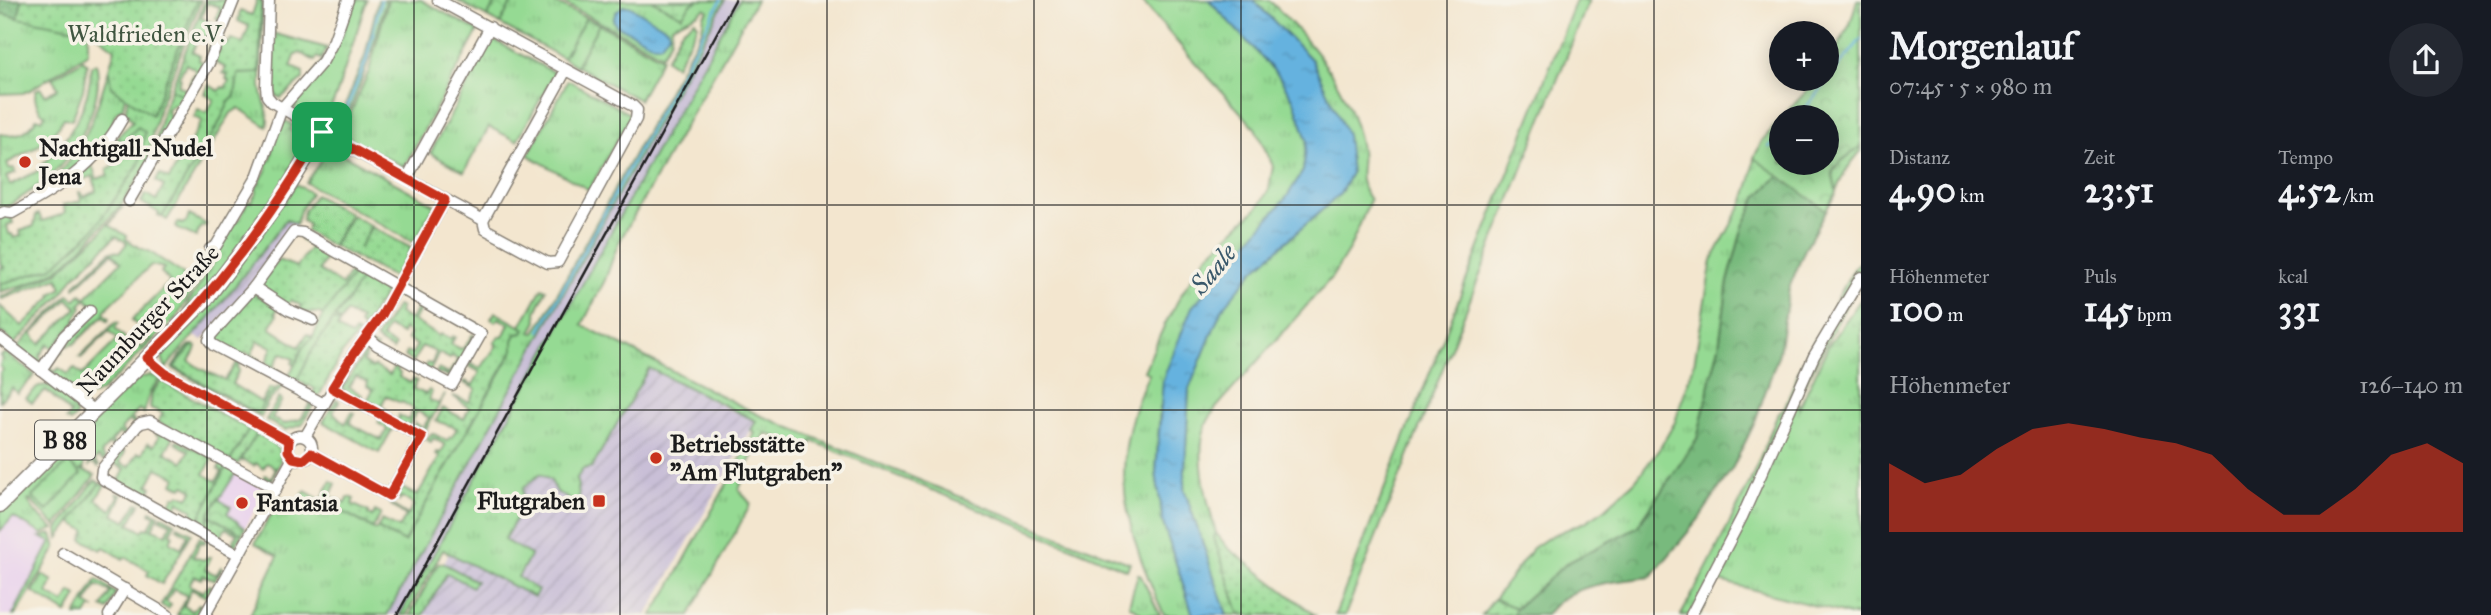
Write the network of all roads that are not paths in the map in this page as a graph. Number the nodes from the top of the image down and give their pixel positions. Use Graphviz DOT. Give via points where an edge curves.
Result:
graph roads {
  1 [pos="234,0"];
  2 [pos="269,0"];
  3 [pos="348,0"];
  4 [pos="438,0"];
  5 [pos="490,27"];
  6 [pos="566,70"];
  7 [pos="282,108"];
  8 [pos="332,114"];
  9 [pos="122,119"];
  10 [pos="322,132"];
  11 [pos="407,178"];
  12 [pos="445,200"];
  13 [pos="129,201"];
  14 [pos="2,213"];
  15 [pos="483,219"];
  16 [pos="210,249"];
  17 [pos="1861,277"];
  18 [pos="398,286"];
  19 [pos="254,287"];
  20 [pos="90,311"];
  21 [pos="313,320"];
  22 [pos="367,336"];
  23 [pos="2,345"];
  24 [pos="147,358"];
  25 [pos="41,370"];
  26 [pos="332,388"];
  27 [pos="324,404"];
  28 [pos="94,411"];
  29 [pos="305,437"];
  30 [pos="289,441"];
  31 [pos="311,453"];
  32 [pos="293,458"];
  33 [pos="276,489"];
  34 [pos="0,505"];
  35 [pos="63,553"];
  36 [pos="239,555"];
  37 [pos="125,589"];
  38 [pos="109,615"];
  39 [pos="169,615"];
  40 [pos="205,615"];
  41 [pos="1691,615"];
  1 -- 13 [label="street" via="209,64"];
  2 -- 7 [label="street" via="267,96"];
  3 -- 7 [label="street" via="323,61"];
  4 -- 5 [label="street"];
  5 -- 6 [label="street"];
  5 -- 11 [label="street"];
  6 -- 15 [label="street"];
  6 -- 15 [label="street" via="637,110 558,262 553,264 485,229"];
  7 -- 10 [label="street"];
  7 -- 16 [label="street" via="257,177"];
  8 -- 10 [label="main road, Naumburger Straße / B 88"];
  9 -- 14 [label="street" via="110,141 67,182 12,213"];
  10 -- 11 [label="street"];
  10 -- 24 [label="main road, Naumburger Straße / B 88" via="281,199 219,283"];
  11 -- 12 [label="street"];
  12 -- 15 [label="street"];
  12 -- 18 [label="street"];
  17 -- 41 [label="street" via="1814,356 1742,517"];
  18 -- 19 [label="street" via="294,232"];
  18 -- 22 [label="street"];
  18 -- 22 [label="street" via="481,334 452,385"];
  19 -- 21 [label="street"];
  19 -- 27 [label="street" via="209,340"];
  20 -- 25 [label="street" via="64,336"];
  22 -- 26 [label="street"];
  23 -- 25 [label="street"];
  24 -- 28 [label="main road, Naumburger Straße / B 88"];
  24 -- 30 [label="street" via="165,373"];
  25 -- 28 [label="street"];
  26 -- 27 [label="street"];
  26 -- 31 [label="street" via="422,437 389,496"];
  27 -- 29 [label="street"];
  28 -- 34 [label="main road, Naumburger Straße / B 88"];
  29 -- 30 [label="street"];
  29 -- 31 [label="street" via="311,443"];
  30 -- 32 [label="street"];
  31 -- 32 [label="street" via="303,460"];
  32 -- 33 [label="street"];
  33 -- 36 [label="street"];
  33 -- 36 [label="street" via="150,421 137,426 102,469 104,480"];
  35 -- 37 [label="street"];
  36 -- 40 [label="street"];
  37 -- 38 [label="street"];
  37 -- 39 [label="street"];
}
